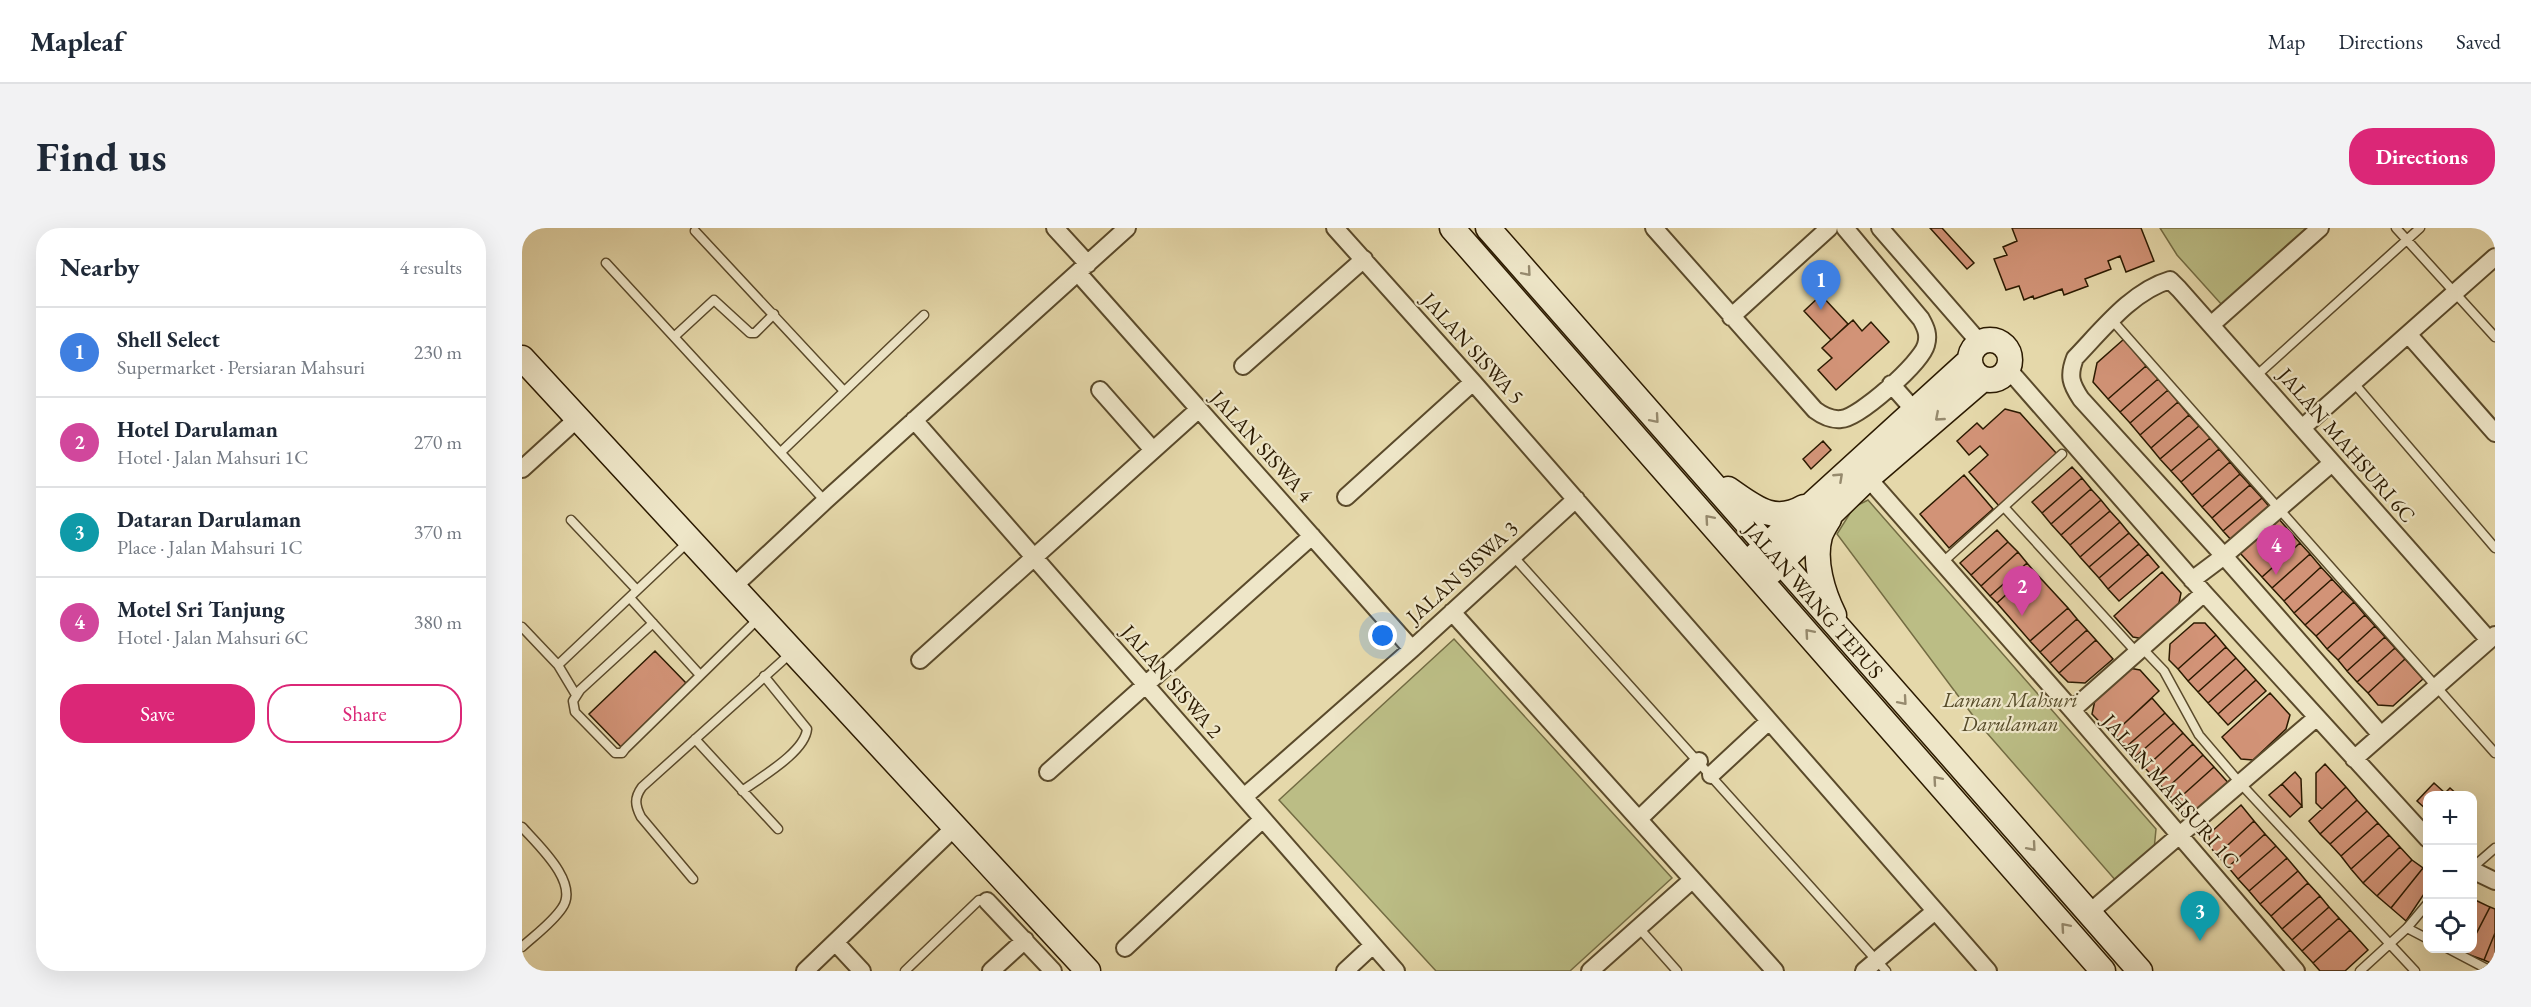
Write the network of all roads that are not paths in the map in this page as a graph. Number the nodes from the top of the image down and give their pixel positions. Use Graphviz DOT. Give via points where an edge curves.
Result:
graph roads {
  1 [pos="1127,228"];
  2 [pos="1335,228"];
  3 [pos="1452,228"];
  4 [pos="1488,228"];
  5 [pos="1654,228"];
  6 [pos="1829,228"];
  7 [pos="1845,228"];
  8 [pos="1880,228"];
  9 [pos="2320,228"];
  10 [pos="2396,228"];
  11 [pos="2420,228"];
  12 [pos="1060,230"];
  13 [pos="695,231"];
  14 [pos="2407,240"];
  15 [pos="2495,257"];
  16 [pos="1364,259"];
  17 [pos="1910,262"];
  18 [pos="606,264"];
  19 [pos="1083,268"];
  20 [pos="1889,281"];
  21 [pos="2454,293"];
  22 [pos="774,314"];
  23 [pos="924,315"];
  24 [pos="1731,317"];
  25 [pos="2112,320"];
  26 [pos="2211,324"];
  27 [pos="2408,334"];
  28 [pos="675,336"];
  29 [pos="2495,338"];
  30 [pos="522,358"];
  31 [pos="1978,360"];
  32 [pos="1243,366"];
  33 [pos="2008,369"];
  34 [pos="2256,376"];
  35 [pos="1473,382"];
  36 [pos="2354,382"];
  37 [pos="1891,384"];
  38 [pos="1100,390"];
  39 [pos="844,391"];
  40 [pos="1199,409"];
  41 [pos="1914,410"];
  42 [pos="578,418"];
  43 [pos="914,420"];
  44 [pos="2302,428"];
  45 [pos="2495,434"];
  46 [pos="1153,450"];
  47 [pos="781,452"];
  48 [pos="2062,454"];
  49 [pos="2332,463"];
  50 [pos="522,469"];
  51 [pos="1701,471"];
  52 [pos="1868,478"];
  53 [pos="1346,497"];
  54 [pos="1576,499"];
  55 [pos="825,501"];
  56 [pos="1823,507"];
  57 [pos="2004,507"];
  58 [pos="2279,510"];
  59 [pos="571,520"];
  60 [pos="1312,536"];
  61 [pos="690,540"];
  62 [pos="2495,548"];
  63 [pos="1774,554"];
  64 [pos="1513,556"];
  65 [pos="2224,556"];
  66 [pos="1034,557"];
  67 [pos="1943,562"];
  68 [pos="1755,571"];
  69 [pos="2192,580"];
  70 [pos="734,586"];
  71 [pos="637,590"];
  72 [pos="2204,593"];
  73 [pos="630,597"];
  74 [pos="1452,612"];
  75 [pos="760,616"];
  76 [pos="653,623"];
  77 [pos="522,627"];
  78 [pos="1843,633"];
  79 [pos="2492,638"];
  80 [pos="1412,649"];
  81 [pos="2140,651"];
  82 [pos="793,652"];
  83 [pos="920,660"];
  84 [pos="558,665"];
  85 [pos="700,675"];
  86 [pos="764,676"];
  87 [pos="1146,686"];
  88 [pos="2436,687"];
  89 [pos="576,695"];
  90 [pos="2072,710"];
  91 [pos="2316,718"];
  92 [pos="1769,721"];
  93 [pos="2381,735"];
  94 [pos="695,740"];
  95 [pos="2495,753"];
  96 [pos="2354,759"];
  97 [pos="1699,761"];
  98 [pos="1048,772"];
  99 [pos="1711,775"];
  100 [pos="2240,783"];
  101 [pos="742,792"];
  102 [pos="1244,797"];
  103 [pos="1263,819"];
  104 [pos="1639,819"];
  105 [pos="522,827"];
  106 [pos="955,827"];
  107 [pos="778,829"];
  108 [pos="2180,835"];
  109 [pos="2423,835"];
  110 [pos="2495,848"];
  111 [pos="2477,864"];
  112 [pos="2477,872"];
  113 [pos="693,879"];
  114 [pos="1692,880"];
  115 [pos="2495,881"];
  116 [pos="987,901"];
  117 [pos="2423,908"];
  118 [pos="1935,911"];
  119 [pos="2090,912"];
  120 [pos="1638,927"];
  121 [pos="2408,928"];
  122 [pos="2423,937"];
  123 [pos="1025,940"];
  124 [pos="835,942"];
  125 [pos="2391,944"];
  126 [pos="1373,945"];
  127 [pos="522,947"];
  128 [pos="1125,948"];
  129 [pos="2457,953"];
  130 [pos="1876,967"];
  131 [pos="805,971"];
  132 [pos="862,971"];
  133 [pos="905,971"];
  134 [pos="991,971"];
  135 [pos="1053,971"];
  136 [pos="1088,971"];
  137 [pos="1345,971"];
  138 [pos="1396,971"];
  139 [pos="1590,971"];
  140 [pos="1677,971"];
  141 [pos="1775,971"];
  142 [pos="1988,971"];
  143 [pos="2103,971"];
  144 [pos="2140,971"];
  145 [pos="2296,971"];
  146 [pos="2360,971"];
  147 [pos="2415,971"];
  148 [pos="2491,971"];
  1 -- 19 [label="street"];
  2 -- 16 [label="street, JALAN SISWA 5"];
  68 -- 3 [label="main road, JALAN WANG TEPUS, one-way"];
  4 -- 51 [label="main road, JALAN WANG TEPUS, one-way"];
  5 -- 24 [label="street"];
  6 -- 24 [label="street"];
  7 -- 20 [label="street"];
  8 -- 17 [label="street"];
  9 -- 26 [label="street"];
  10 -- 14 [label="lane"];
  11 -- 14 [label="lane"];
  12 -- 19 [label="street, JALAN SISWA 4"];
  13 -- 22 [label="lane"];
  14 -- 21 [label="lane"];
  14 -- 34 [label="lane"];
  15 -- 21 [label="street"];
  16 -- 32 [label="street"];
  16 -- 35 [label="street, JALAN SISWA 5"];
  17 -- 20 [label="street"];
  17 -- 31 [label="street"];
  18 -- 28 [label="lane"];
  19 -- 40 [label="street, JALAN SISWA 4"];
  19 -- 43 [label="street"];
  20 -- 37 [label="street" via="1921,319 1928,336 1920,356"];
  21 -- 27 [label="street"];
  21 -- 29 [label="lane"];
  22 -- 28 [label="lane" via="755,333 750,333 714,300"];
  22 -- 39 [label="lane"];
  23 -- 39 [label="lane"];
  24 -- 37 [label="street" via="1823,416 1851,417"];
  25 -- 26 [label="street, JALAN MAHSURI 6C" via="2157,284 2170,280"];
  25 -- 58 [label="lane"];
  25 -- 65 [label="street" via="2075,358 2071,383 2081,399"];
  26 -- 34 [label="street, JALAN MAHSURI 6C"];
  27 -- 36 [label="street"];
  27 -- 45 [label="street"];
  28 -- 47 [label="lane"];
  30 -- 42 [label="main road"];
  31 -- 33 [label="main road" via="2000,378"];
  31 -- 33 [label="main road" via="1987,341 2001,344 2009,355"];
  31 -- 41 [label="main road"];
  31 -- 52 [label="main road, one-way"];
  33 -- 69 [label="street"];
  34 -- 44 [label="street, JALAN MAHSURI 6C"];
  35 -- 53 [label="street"];
  35 -- 54 [label="street, JALAN SISWA 5"];
  36 -- 44 [label="street"];
  36 -- 62 [label="lane"];
  37 -- 41 [label="street"];
  38 -- 46 [label="street"];
  39 -- 47 [label="lane"];
  40 -- 46 [label="street"];
  40 -- 60 [label="street, JALAN SISWA 4"];
  56 -- 41 [label="main road, one-way"];
  42 -- 50 [label="street"];
  42 -- 61 [label="main road"];
  43 -- 55 [label="street"];
  43 -- 66 [label="street, JALAN SISWA 2"];
  44 -- 49 [label="street, JALAN MAHSURI 6C"];
  46 -- 66 [label="street"];
  47 -- 55 [label="lane"];
  48 -- 57 [label="lane"];
  49 -- 58 [label="street"];
  49 -- 79 [label="street, JALAN MAHSURI 6C"];
  51 -- 56 [label="main road" via="1766,513 1782,516"];
  51 -- 63 [label="main road, JALAN WANG TEPUS"];
  52 -- 56 [label="main road"];
  52 -- 67 [label="street, JALAN MAHSURI 1C"];
  54 -- 64 [label="street, JALAN SISWA 3"];
  54 -- 92 [label="street, JALAN SISWA 5"];
  55 -- 70 [label="street"];
  56 -- 63 [label="main road"];
  56 -- 78 [label="main road" via="1820,572 1827,602"];
  57 -- 67 [label="lane"];
  57 -- 81 [label="lane"];
  58 -- 65 [label="street"];
  58 -- 88 [label="lane"];
  59 -- 71 [label="lane"];
  60 -- 80 [label="street, JALAN SISWA 4"];
  60 -- 87 [label="street"];
  61 -- 70 [label="main road"];
  61 -- 71 [label="lane"];
  63 -- 68 [label="main road"];
  63 -- 78 [label="main road, JALAN WANG TEPUS"];
  64 -- 74 [label="street, JALAN SISWA 3"];
  64 -- 97 [label="lane"];
  65 -- 69 [label="street"];
  65 -- 93 [label="street"];
  66 -- 83 [label="street"];
  66 -- 87 [label="street, JALAN SISWA 2"];
  67 -- 90 [label="street, JALAN MAHSURI 1C"];
  143 -- 68 [label="main road, JALAN WANG TEPUS, one-way"];
  69 -- 72 [label="street"];
  70 -- 75 [label="main road"];
  71 -- 73 [label="lane"];
  72 -- 81 [label="street"];
  72 -- 91 [label="street"];
  73 -- 76 [label="lane"];
  73 -- 84 [label="lane"];
  74 -- 80 [label="street, JALAN SISWA 3"];
  74 -- 104 [label="street"];
  75 -- 82 [label="main road"];
  75 -- 85 [label="lane"];
  76 -- 85 [label="lane"];
  76 -- 89 [label="lane"];
  77 -- 84 [label="lane"];
  78 -- 119 [label="main road, JALAN WANG TEPUS, one-way"];
  79 -- 88 [label="street"];
  80 -- 102 [label="street, JALAN SISWA 3"];
  81 -- 90 [label="street"];
  81 -- 100 [label="lane" via="2164,671 2199,735"];
  82 -- 86 [label="lane"];
  82 -- 106 [label="main road"];
  84 -- 89 [label="lane"];
  85 -- 89 [label="lane" via="619,754 574,712"];
  86 -- 94 [label="lane"];
  86 -- 101 [label="lane" via="807,729 806,737 795,751"];
  87 -- 98 [label="street"];
  87 -- 102 [label="street, JALAN SISWA 2"];
  88 -- 93 [label="street"];
  88 -- 95 [label="lane"];
  90 -- 108 [label="street, JALAN MAHSURI 1C"];
  91 -- 96 [label="street"];
  91 -- 100 [label="street"];
  92 -- 99 [label="street"];
  92 -- 118 [label="street, JALAN SISWA 5"];
  93 -- 96 [label="street"];
  94 -- 101 [label="lane"];
  94 -- 113 [label="lane" via="636,796 641,817"];
  96 -- 109 [label="street"];
  97 -- 99 [label="lane"];
  97 -- 104 [label="street"];
  99 -- 130 [label="lane"];
  100 -- 108 [label="street"];
  100 -- 125 [label="lane"];
  101 -- 107 [label="lane"];
  102 -- 103 [label="street, JALAN SISWA 2"];
  103 -- 126 [label="street, JALAN SISWA 2"];
  103 -- 128 [label="street"];
  104 -- 114 [label="street"];
  105 -- 127 [label="lane" via="554,864 567,898 562,909"];
  106 -- 124 [label="street"];
  106 -- 136 [label="main road"];
  108 -- 119 [label="street"];
  108 -- 145 [label="street, JALAN MAHSURI 1C"];
  110 -- 111 [label="lane"];
  112 -- 115 [label="street"];
  114 -- 120 [label="street"];
  114 -- 141 [label="street"];
  116 -- 123 [label="street"];
  116 -- 133 [label="lane" via="979,900"];
  117 -- 121 [label="lane"];
  118 -- 130 [label="street"];
  118 -- 142 [label="street, JALAN SISWA 5"];
  119 -- 144 [label="main road, JALAN WANG TEPUS"];
  120 -- 139 [label="street"];
  120 -- 140 [label="lane"];
  121 -- 122 [label="lane"];
  121 -- 125 [label="lane"];
  123 -- 134 [label="street"];
  123 -- 135 [label="street"];
  124 -- 131 [label="street"];
  124 -- 132 [label="street"];
  125 -- 146 [label="lane"];
  125 -- 147 [label="lane"];
  126 -- 137 [label="street"];
  126 -- 138 [label="street, JALAN SISWA 2"];
  129 -- 148 [label="lane"];
}
